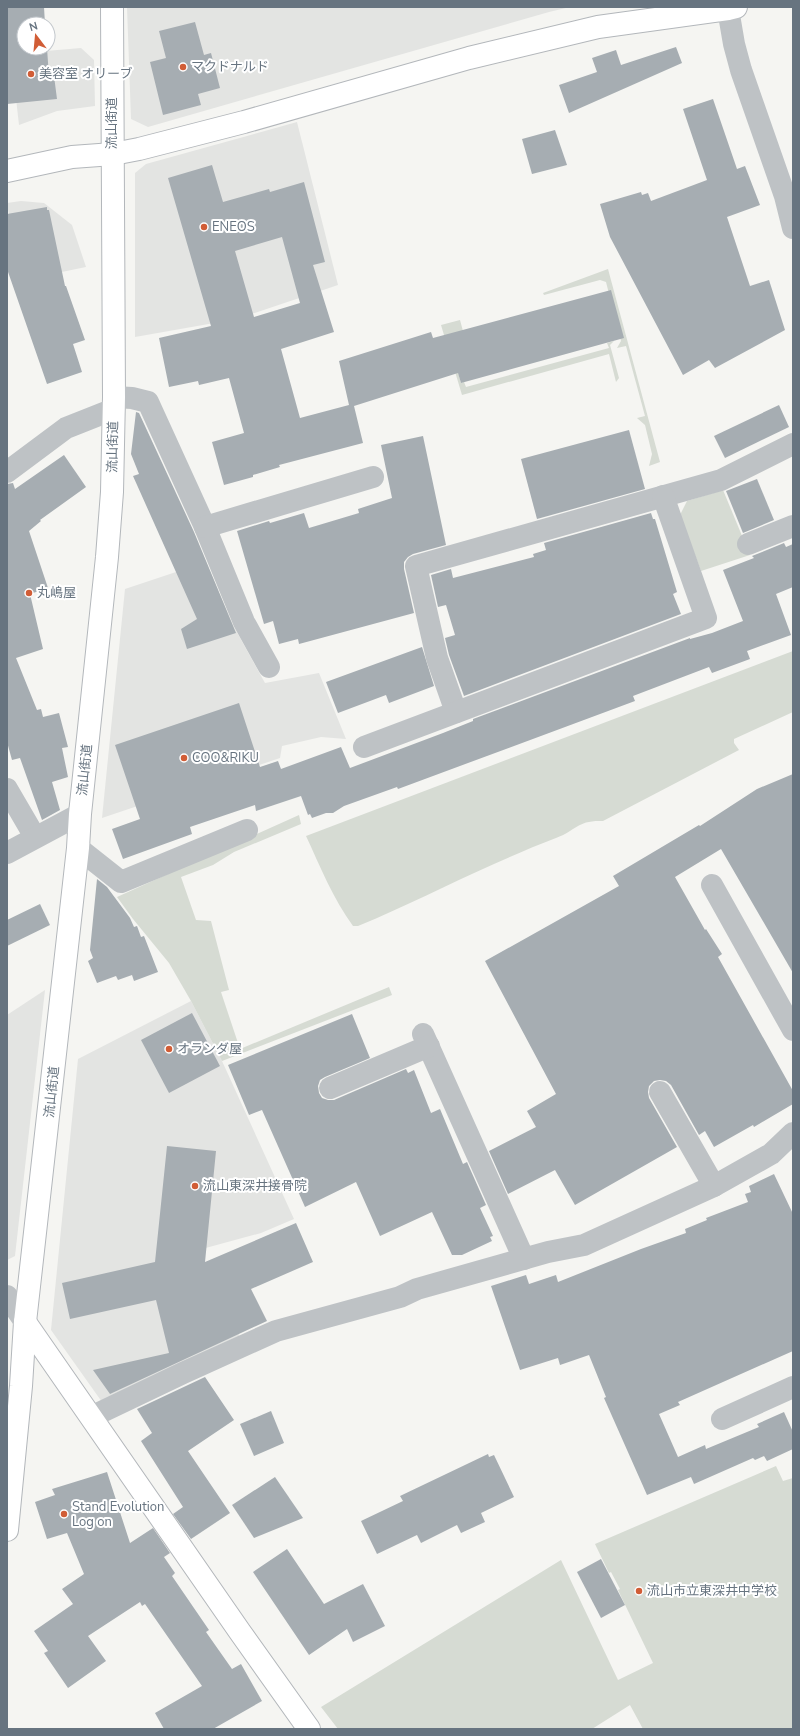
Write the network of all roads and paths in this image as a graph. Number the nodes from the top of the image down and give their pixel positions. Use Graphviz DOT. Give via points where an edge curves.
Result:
graph roads {
  1 [pos="112,7"];
  2 [pos="732,8"];
  3 [pos="113,154"];
  4 [pos="7,170"];
  5 [pos="793,228"];
  6 [pos="114,403"];
  7 [pos="793,444"];
  8 [pos="7,472"];
  9 [pos="373,477"];
  10 [pos="663,496"];
  11 [pos="793,526"];
  12 [pos="205,527"];
  13 [pos="748,544"];
  14 [pos="269,667"];
  15 [pos="456,712"];
  16 [pos="364,748"];
  17 [pos="7,789"];
  18 [pos="80,814"];
  19 [pos="247,830"];
  20 [pos="35,837"];
  21 [pos="78,848"];
  22 [pos="7,853"];
  23 [pos="712,885"];
  24 [pos="793,1030"];
  25 [pos="330,1088"];
  26 [pos="660,1092"];
  27 [pos="793,1133"];
  28 [pos="714,1186"];
  29 [pos="524,1259"];
  30 [pos="7,1296"];
  31 [pos="25,1322"];
  32 [pos="793,1387"];
  33 [pos="91,1417"];
  34 [pos="722,1419"];
  35 [pos="7,1530"];
  36 [pos="310,1729"];
  1 -- 3 [label="street, 流山街道"];
  2 -- 3 [label="street" via="598,28 469,58 244,122"];
  2 -- 5 [label="street" via="734,44 741,70 785,196"];
  3 -- 4 [label="street" via="72,157"];
  3 -- 6 [label="street, 流山街道"];
  6 -- 8 [label="street" via="66,428"];
  6 -- 12 [label="street" via="132,398 148,402"];
  6 -- 18 [label="street, 流山街道" via="112,492 107,557"];
  7 -- 10 [label="street" via="721,480"];
  9 -- 12 [label="street"];
  10 -- 15 [label="street" via="706,618"];
  10 -- 15 [label="street" via="416,566 437,658"];
  11 -- 13 [label="street"];
  12 -- 14 [label="street" via="244,622"];
  15 -- 16 [label="street"];
  17 -- 20 [label="street"];
  18 -- 20 [label="street"];
  18 -- 21 [label="street, 流山街道"];
  19 -- 21 [label="street" via="121,882"];
  20 -- 22 [label="street"];
  21 -- 31 [label="street, 流山街道"];
  23 -- 24 [label="street"];
  25 -- 29 [label="street" via="426,1040"];
  26 -- 28 [label="street"];
  27 -- 28 [label="street" via="771,1154"];
  28 -- 29 [label="street" via="584,1245"];
  29 -- 33 [label="street" via="276,1331"];
  30 -- 31 [label="street"];
  31 -- 33 [label="street"];
  31 -- 35 [label="street, 流山街道"];
  32 -- 34 [label="street"];
  33 -- 36 [label="street"];
}
